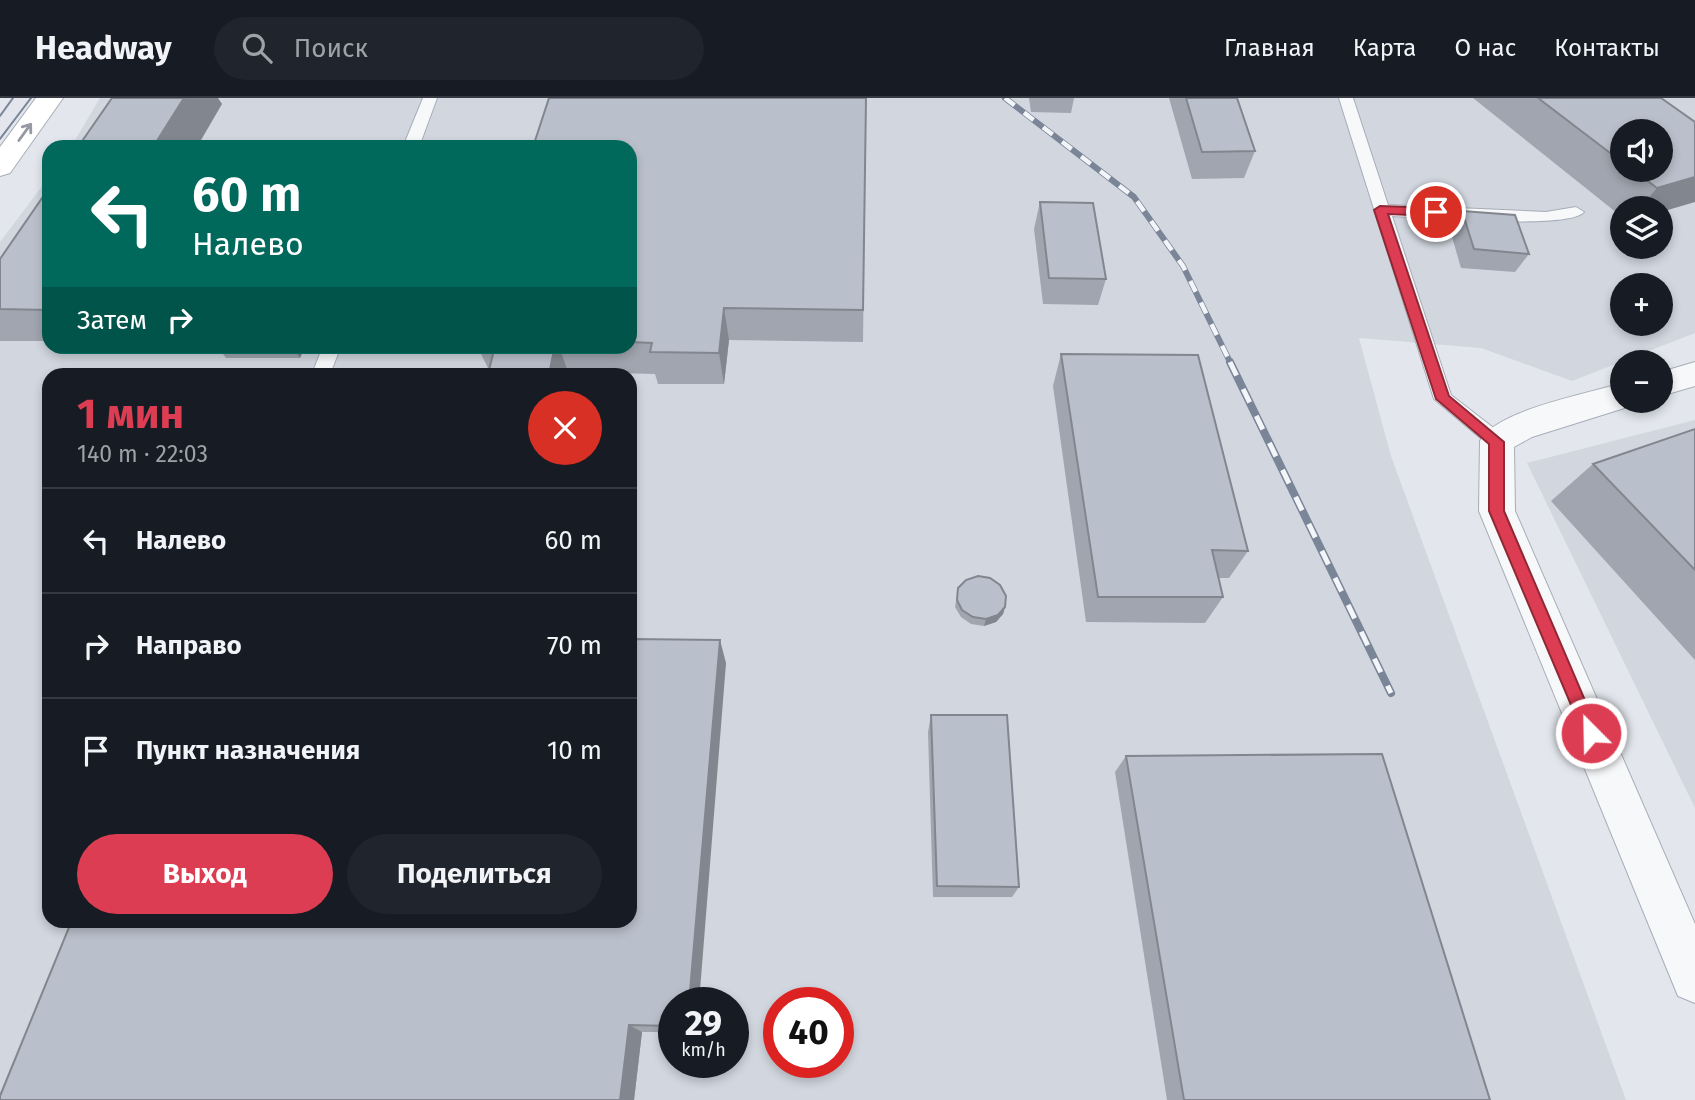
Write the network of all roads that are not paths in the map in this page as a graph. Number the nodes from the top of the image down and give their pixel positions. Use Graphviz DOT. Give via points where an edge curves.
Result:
graph roads {
  1 [pos="50,98"];
  2 [pos="430,98"];
  3 [pos="1346,98"];
  4 [pos="414,140"];
  5 [pos="0,167"];
  6 [pos="1380,210"];
  7 [pos="1576,212"];
  8 [pos="1695,374"];
  9 [pos="1673,380"];
  10 [pos="1610,400"];
  11 [pos="1497,442"];
  12 [pos="1695,979"];
  5 -- 1 [label="main road, one-way"];
  2 -- 4 [label="lane"];
  3 -- 6 [label="lane"];
  6 -- 7 [label="lane" via="1546,217"];
  6 -- 11 [label="lane" via="1443,399"];
  8 -- 9 [label="street"];
  10 -- 11 [label="street" via="1520,427"];
  11 -- 12 [label="street" via="1497,511"];
}
